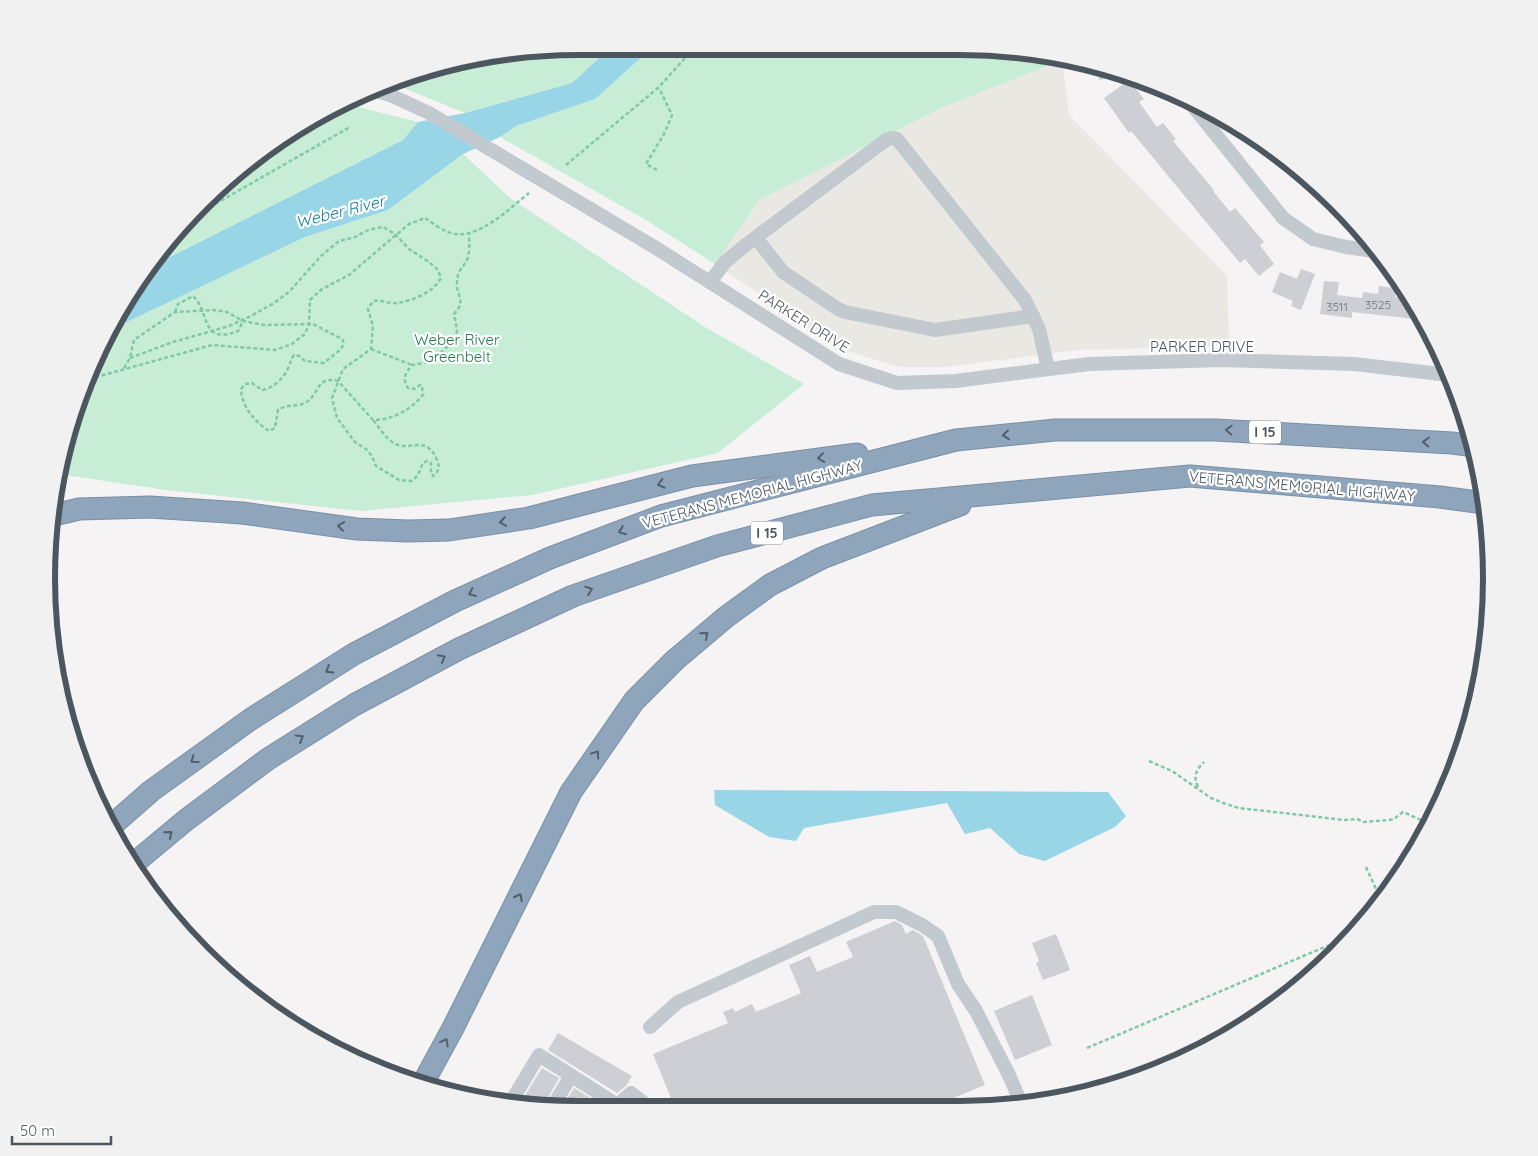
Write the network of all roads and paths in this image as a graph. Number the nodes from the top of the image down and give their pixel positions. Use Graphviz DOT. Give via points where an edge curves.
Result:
graph roads {
  1 [pos="688,55"];
  2 [pos="659,87"];
  3 [pos="382,93"];
  4 [pos="1198,113"];
  5 [pos="350,127"];
  6 [pos="566,165"];
  7 [pos="657,170"];
  8 [pos="528,193"];
  9 [pos="208,208"];
  10 [pos="395,234"];
  11 [pos="469,234"];
  12 [pos="756,238"];
  13 [pos="1367,251"];
  14 [pos="710,282"];
  15 [pos="202,311"];
  16 [pos="175,312"];
  17 [pos="1033,316"];
  18 [pos="243,321"];
  19 [pos="309,324"];
  20 [pos="212,330"];
  21 [pos="371,349"];
  22 [pos="130,358"];
  23 [pos="412,365"];
  24 [pos="124,368"];
  25 [pos="1048,369"];
  26 [pos="1441,374"];
  27 [pos="95,377"];
  28 [pos="338,381"];
  29 [pos="373,420"];
  30 [pos="956,440"];
  31 [pos="1465,445"];
  32 [pos="985,495"];
  33 [pos="1478,502"];
  34 [pos="59,513"];
  35 [pos="1149,761"];
  36 [pos="1204,762"];
  37 [pos="1198,788"];
  38 [pos="1423,821"];
  39 [pos="116,822"];
  40 [pos="138,860"];
  41 [pos="1366,867"];
  42 [pos="1377,893"];
  43 [pos="1335,943"];
  44 [pos="650,1027"];
  45 [pos="1087,1048"];
  46 [pos="571,1076"];
  47 [pos="425,1078"];
  48 [pos="513,1097"];
  49 [pos="1019,1098"];
  50 [pos="556,1100"];
  51 [pos="611,1101"];
  52 [pos="621,1101"];
  53 [pos="641,1101"];
  1 -- 2 [label="path"];
  2 -- 6 [label="path"];
  2 -- 7 [label="path" via="672,116 646,164"];
  3 -- 14 [label="street, PARKER DRIVE" via="429,113"];
  4 -- 13 [label="street" via="1283,218 1313,239"];
  5 -- 9 [label="path"];
  8 -- 11 [label="path" via="491,223"];
  10 -- 11 [label="path" via="425,218 443,230"];
  10 -- 18 [label="path" via="383,227 339,241 289,292"];
  10 -- 19 [label="path" via="348,275 322,288 310,300"];
  10 -- 21 [label="path" via="409,249 438,270 440,278 437,286 426,294 396,304 373,301 368,309 373,326"];
  11 -- 23 [label="path" via="468,258 457,278 461,298 460,307 454,314 456,338 428,362"];
  12 -- 14 [label="street" via="725,262"];
  12 -- 17 [label="street" via="790,278 845,312 935,330"];
  12 -- 17 [label="street" via="886,140 897,139 1026,300"];
  14 -- 25 [label="street, PARKER DRIVE" via="838,364 897,383 955,381"];
  15 -- 16 [label="path"];
  15 -- 16 [label="path" via="193,296 178,304"];
  15 -- 18 [label="path" via="227,312"];
  15 -- 20 [label="path"];
  16 -- 22 [label="path" via="134,340"];
  17 -- 25 [label="street"];
  18 -- 19 [label="path" via="264,325"];
  18 -- 20 [label="path"];
  18 -- 20 [label="path" via="238,331 230,334"];
  19 -- 24 [label="path" via="305,334 292,344 275,350 212,345"];
  19 -- 28 [label="path" via="342,339 341,349 324,363 305,361 294,355 284,375 268,389 245,384 241,389 248,411 269,431 275,428 278,410 282,407 305,403 324,381"];
  20 -- 22 [label="path"];
  21 -- 23 [label="path"];
  21 -- 28 [label="path" via="343,369"];
  22 -- 24 [label="path"];
  23 -- 29 [label="path" via="404,382 408,388 422,386 423,395 396,416"];
  24 -- 27 [label="path"];
  25 -- 26 [label="street, PARKER DRIVE" via="1089,364 1222,360 1354,364"];
  28 -- 29 [label="path"];
  28 -- 29 [label="path" via="332,398 337,418 356,442 366,448 376,466 399,480 412,480 418,475 422,463 427,461 431,463 433,476 438,472 440,466 428,447 394,444"];
  31 -- 30 [label="highway, VETERANS MEMORIAL HIGHWAY / I 15, one-way" via="1215,430 1055,430"];
  30 -- 34 [label="highway, one-way" via="692,476 529,518 448,530 358,528 242,513 150,507 79,509"];
  30 -- 39 [label="highway, VETERANS MEMORIAL HIGHWAY / I 15, one-way" via="661,516 550,558 455,601 354,654 251,719 152,791"];
  32 -- 33 [label="highway, VETERANS MEMORIAL HIGHWAY / I 15" via="1190,476"];
  40 -- 32 [label="highway, VETERANS MEMORIAL HIGHWAY / I 15, one-way" via="268,759 354,705 459,649 573,596 717,546 872,505"];
  47 -- 32 [label="highway, one-way" via="571,792 634,701 675,660 770,585 822,558"];
  35 -- 37 [label="path"];
  36 -- 37 [label="path" via="1195,774"];
  37 -- 38 [label="path" via="1239,808 1364,822 1389,820 1404,812"];
  41 -- 42 [label="path"];
  43 -- 45 [label="path"];
  44 -- 49 [label="street" via="678,1002 874,912 896,912 938,936 958,984"];
  46 -- 48 [label="street" via="538,1055"];
  46 -- 50 [label="street"];
  46 -- 51 [label="street"];
  52 -- 53 [label="street" via="630,1093"];
}
